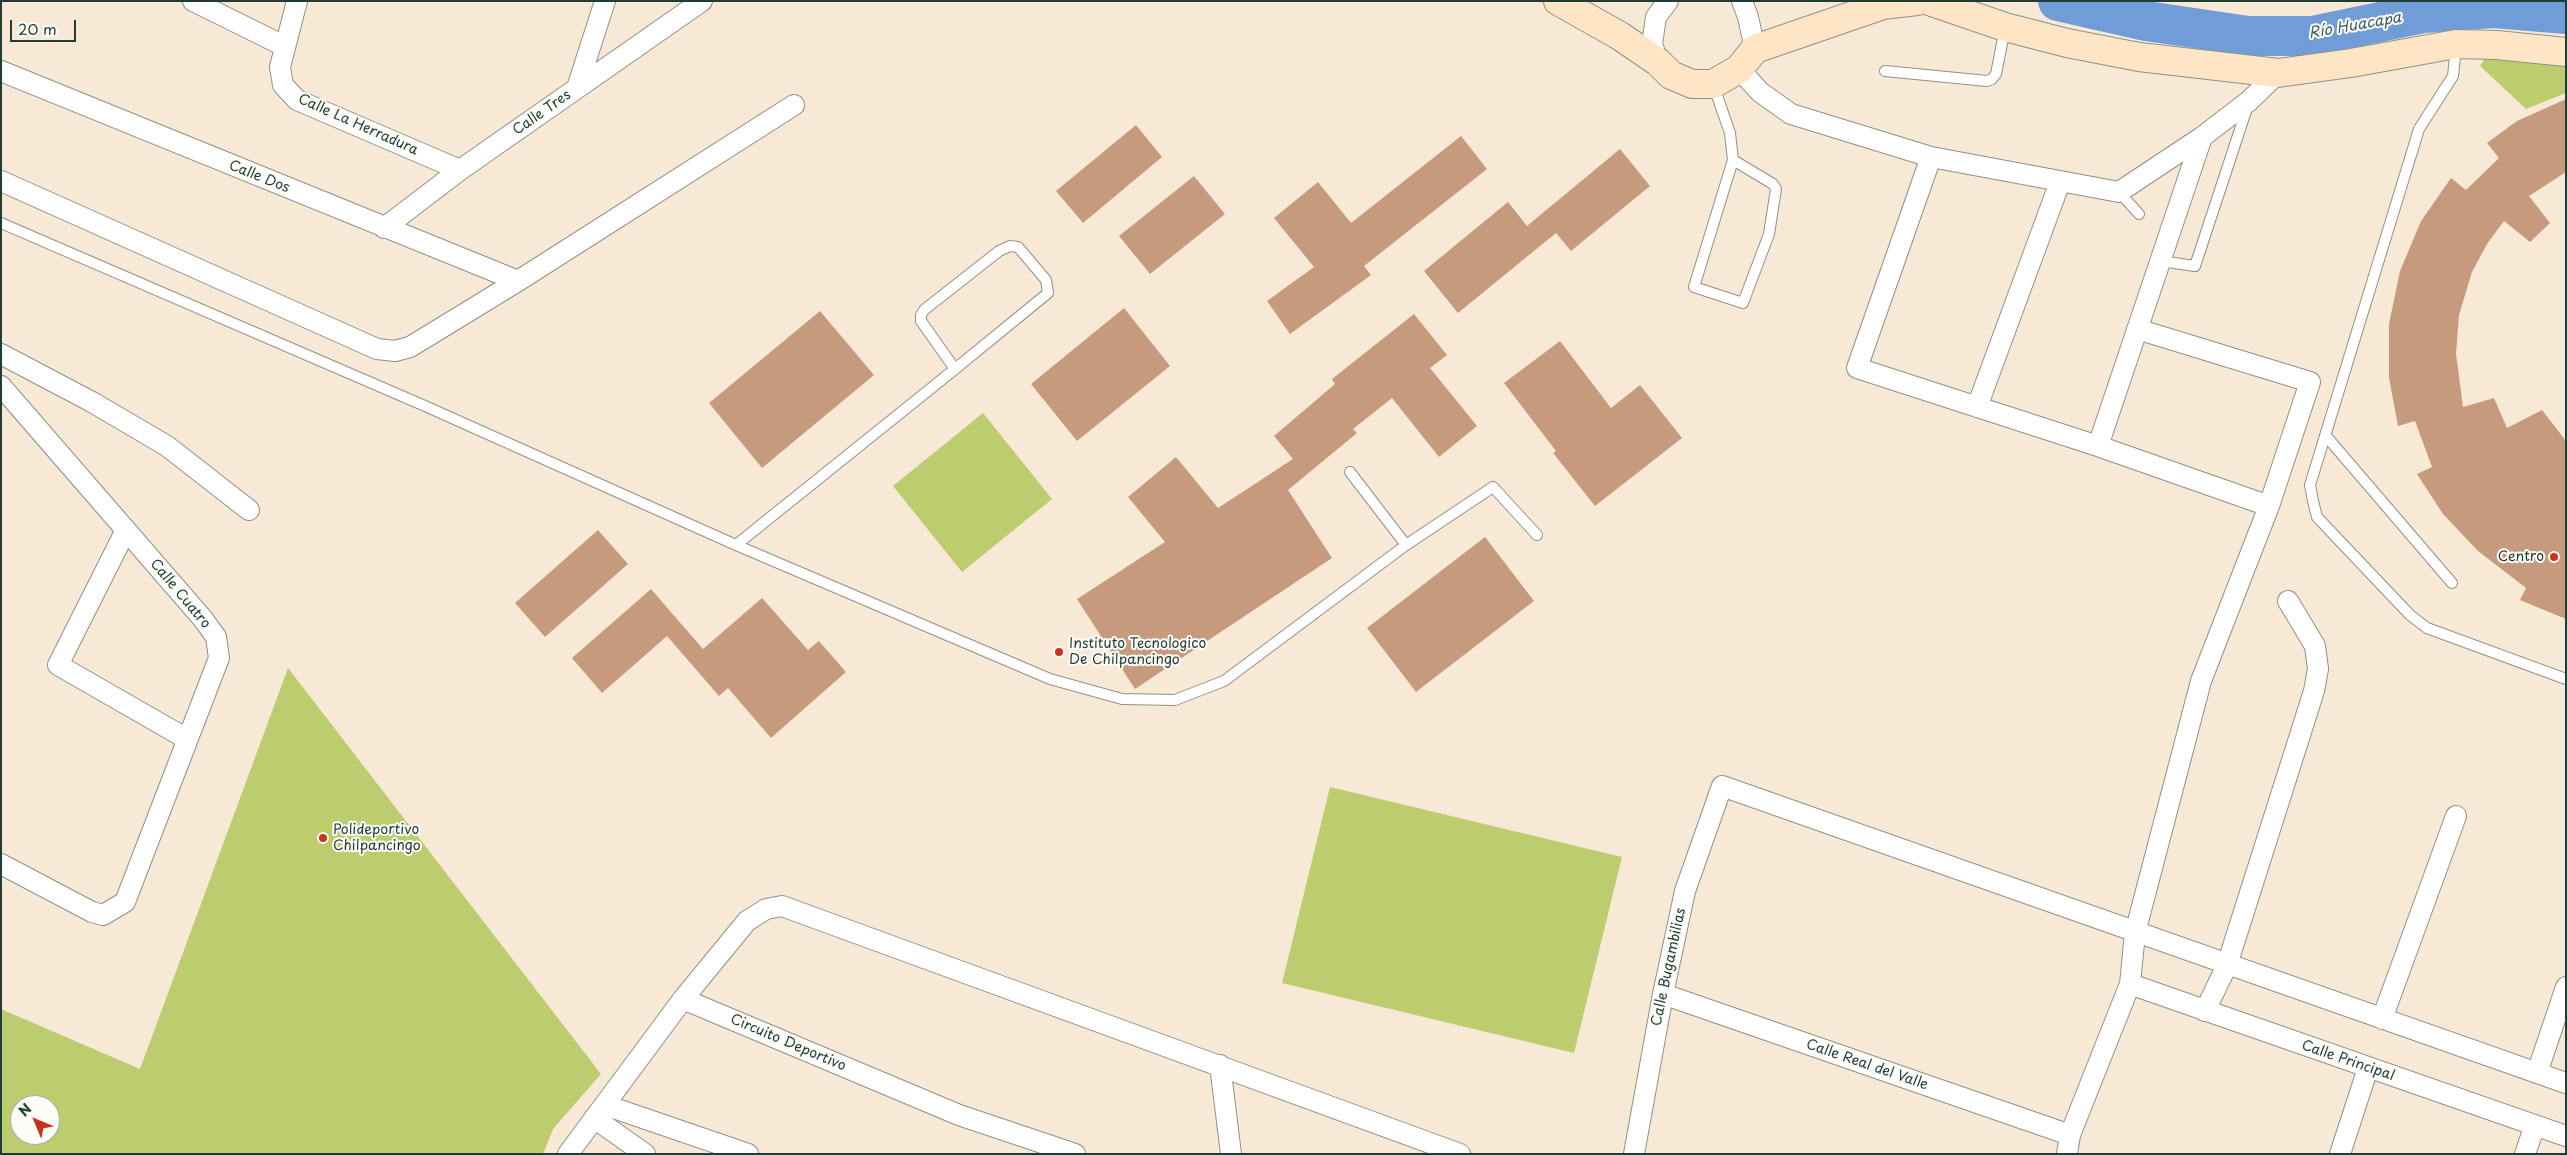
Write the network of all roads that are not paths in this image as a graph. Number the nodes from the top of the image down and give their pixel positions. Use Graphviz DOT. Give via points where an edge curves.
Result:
graph roads {
  1 [pos="193,1"];
  2 [pos="297,1"];
  3 [pos="605,1"];
  4 [pos="702,1"];
  5 [pos="1558,1"];
  6 [pos="1668,1"];
  7 [pos="1742,1"];
  8 [pos="1917,1"];
  9 [pos="1929,1"];
  10 [pos="2005,26"];
  11 [pos="2456,44"];
  12 [pos="284,46"];
  13 [pos="2566,52"];
  14 [pos="1747,59"];
  15 [pos="1658,62"];
  16 [pos="1,71"];
  17 [pos="1885,71"];
  18 [pos="2278,73"];
  19 [pos="1713,84"];
  20 [pos="577,88"];
  21 [pos="2249,101"];
  22 [pos="794,105"];
  23 [pos="2202,137"];
  24 [pos="1931,157"];
  25 [pos="1733,160"];
  26 [pos="460,170"];
  27 [pos="1,181"];
  28 [pos="2060,182"];
  29 [pos="2119,192"];
  30 [pos="2139,214"];
  31 [pos="1,223"];
  32 [pos="384,228"];
  33 [pos="2160,261"];
  34 [pos="518,281"];
  35 [pos="2137,329"];
  36 [pos="1,354"];
  37 [pos="954,369"];
  38 [pos="1,386"];
  39 [pos="1977,407"];
  40 [pos="2326,436"];
  41 [pos="2098,446"];
  42 [pos="1350,472"];
  43 [pos="2269,506"];
  44 [pos="249,510"];
  45 [pos="126,530"];
  46 [pos="1537,536"];
  47 [pos="736,545"];
  48 [pos="1406,545"];
  49 [pos="2452,583"];
  50 [pos="2288,601"];
  51 [pos="2566,679"];
  52 [pos="187,739"];
  53 [pos="2456,816"];
  54 [pos="1,864"];
  55 [pos="2134,933"];
  56 [pos="2226,964"];
  57 [pos="2130,984"];
  58 [pos="2566,988"];
  59 [pos="1663,994"];
  60 [pos="683,999"];
  61 [pos="2205,1011"];
  62 [pos="2382,1019"];
  63 [pos="1220,1065"];
  64 [pos="2368,1068"];
  65 [pos="2537,1073"];
  66 [pos="2566,1083"];
  67 [pos="600,1111"];
  68 [pos="2535,1126"];
  69 [pos="2566,1136"];
  70 [pos="2068,1144"];
  71 [pos="568,1154"];
  72 [pos="645,1154"];
  73 [pos="748,1154"];
  74 [pos="1075,1154"];
  75 [pos="1231,1154"];
  76 [pos="1460,1154"];
  77 [pos="1634,1154"];
  78 [pos="2340,1154"];
  79 [pos="2524,1154"];
  1 -- 12 [label="street"];
  2 -- 12 [label="street, Calle La Herradura"];
  3 -- 20 [label="street"];
  4 -- 20 [label="street, Calle Tres"];
  5 -- 15 [label="main road"];
  6 -- 15 [label="street" via="1656,17 1652,44"];
  7 -- 14 [label="street" via="1748,17"];
  8 -- 14 [label="main road" via="1884,5"];
  9 -- 10 [label="main road"];
  10 -- 17 [label="lane" via="1992,80"];
  10 -- 18 [label="main road" via="2139,57"];
  11 -- 13 [label="main road"];
  11 -- 18 [label="main road"];
  11 -- 40 [label="lane" via="2453,76 2419,129"];
  12 -- 26 [label="street, Calle La Herradura" via="280,67 283,85 297,100"];
  14 -- 19 [label="main road"];
  14 -- 24 [label="street" via="1760,92 1791,114"];
  15 -- 19 [label="main road" via="1671,75 1692,84"];
  16 -- 32 [label="street, Calle Dos"];
  18 -- 21 [label="street"];
  19 -- 25 [label="lane" via="1730,133"];
  20 -- 26 [label="street, Calle Tres"];
  21 -- 23 [label="street"];
  21 -- 33 [label="lane" via="2195,266"];
  22 -- 34 [label="street"];
  23 -- 29 [label="street"];
  23 -- 33 [label="street"];
  24 -- 28 [label="street"];
  24 -- 39 [label="street" via="1858,368"];
  25 -- 25 [label="lane" via="1694,287 1743,303 1769,234 1776,189"];
  26 -- 32 [label="street, Calle Tres"];
  27 -- 34 [label="street" via="377,349 395,351 410,347"];
  28 -- 29 [label="street"];
  28 -- 39 [label="street"];
  29 -- 30 [label="lane"];
  31 -- 47 [label="lane" via="425,406"];
  32 -- 34 [label="street, Calle Dos"];
  33 -- 35 [label="street"];
  35 -- 41 [label="street"];
  35 -- 43 [label="street" via="2310,382"];
  36 -- 44 [label="street" via="167,446"];
  37 -- 37 [label="lane" via="1048,293 1046,280 1018,247 999,250 924,310 921,321"];
  37 -- 47 [label="lane"];
  38 -- 45 [label="street, Calle Cuatro"];
  39 -- 41 [label="street"];
  40 -- 49 [label="lane"];
  40 -- 51 [label="lane" via="2310,485 2317,517 2410,615 2427,628"];
  41 -- 43 [label="street"];
  42 -- 48 [label="lane"];
  43 -- 55 [label="street" via="2202,681"];
  45 -- 52 [label="street, Calle Cuatro" via="216,637 219,658"];
  45 -- 52 [label="street" via="58,665"];
  46 -- 48 [label="lane" via="1493,488"];
  47 -- 48 [label="lane" via="1050,679 1122,699 1174,700 1224,681"];
  50 -- 56 [label="street" via="2315,646 2318,669"];
  52 -- 54 [label="street, Calle Cuatro" via="124,902 103,915 92,912"];
  53 -- 62 [label="street"];
  55 -- 56 [label="street"];
  55 -- 57 [label="street"];
  55 -- 59 [label="street, Calle Bugambilias" via="1722,786 1685,891"];
  56 -- 61 [label="street"];
  56 -- 62 [label="street"];
  57 -- 61 [label="street, Calle Principal"];
  57 -- 70 [label="street"];
  58 -- 65 [label="street"];
  59 -- 70 [label="street, Calle Real del Valle"];
  59 -- 77 [label="street, Calle Bugambilias"];
  60 -- 63 [label="street" via="747,921 766,909 782,906"];
  60 -- 67 [label="street"];
  60 -- 74 [label="street, Circuito Deportivo" via="959,1115"];
  61 -- 64 [label="street, Calle Principal"];
  62 -- 65 [label="street"];
  63 -- 75 [label="street"];
  63 -- 76 [label="street"];
  64 -- 68 [label="street, Calle Principal"];
  64 -- 78 [label="street"];
  65 -- 66 [label="street"];
  67 -- 71 [label="street"];
  67 -- 72 [label="street"];
  67 -- 73 [label="street"];
  68 -- 69 [label="street, Calle Principal"];
  68 -- 79 [label="street"];
}
